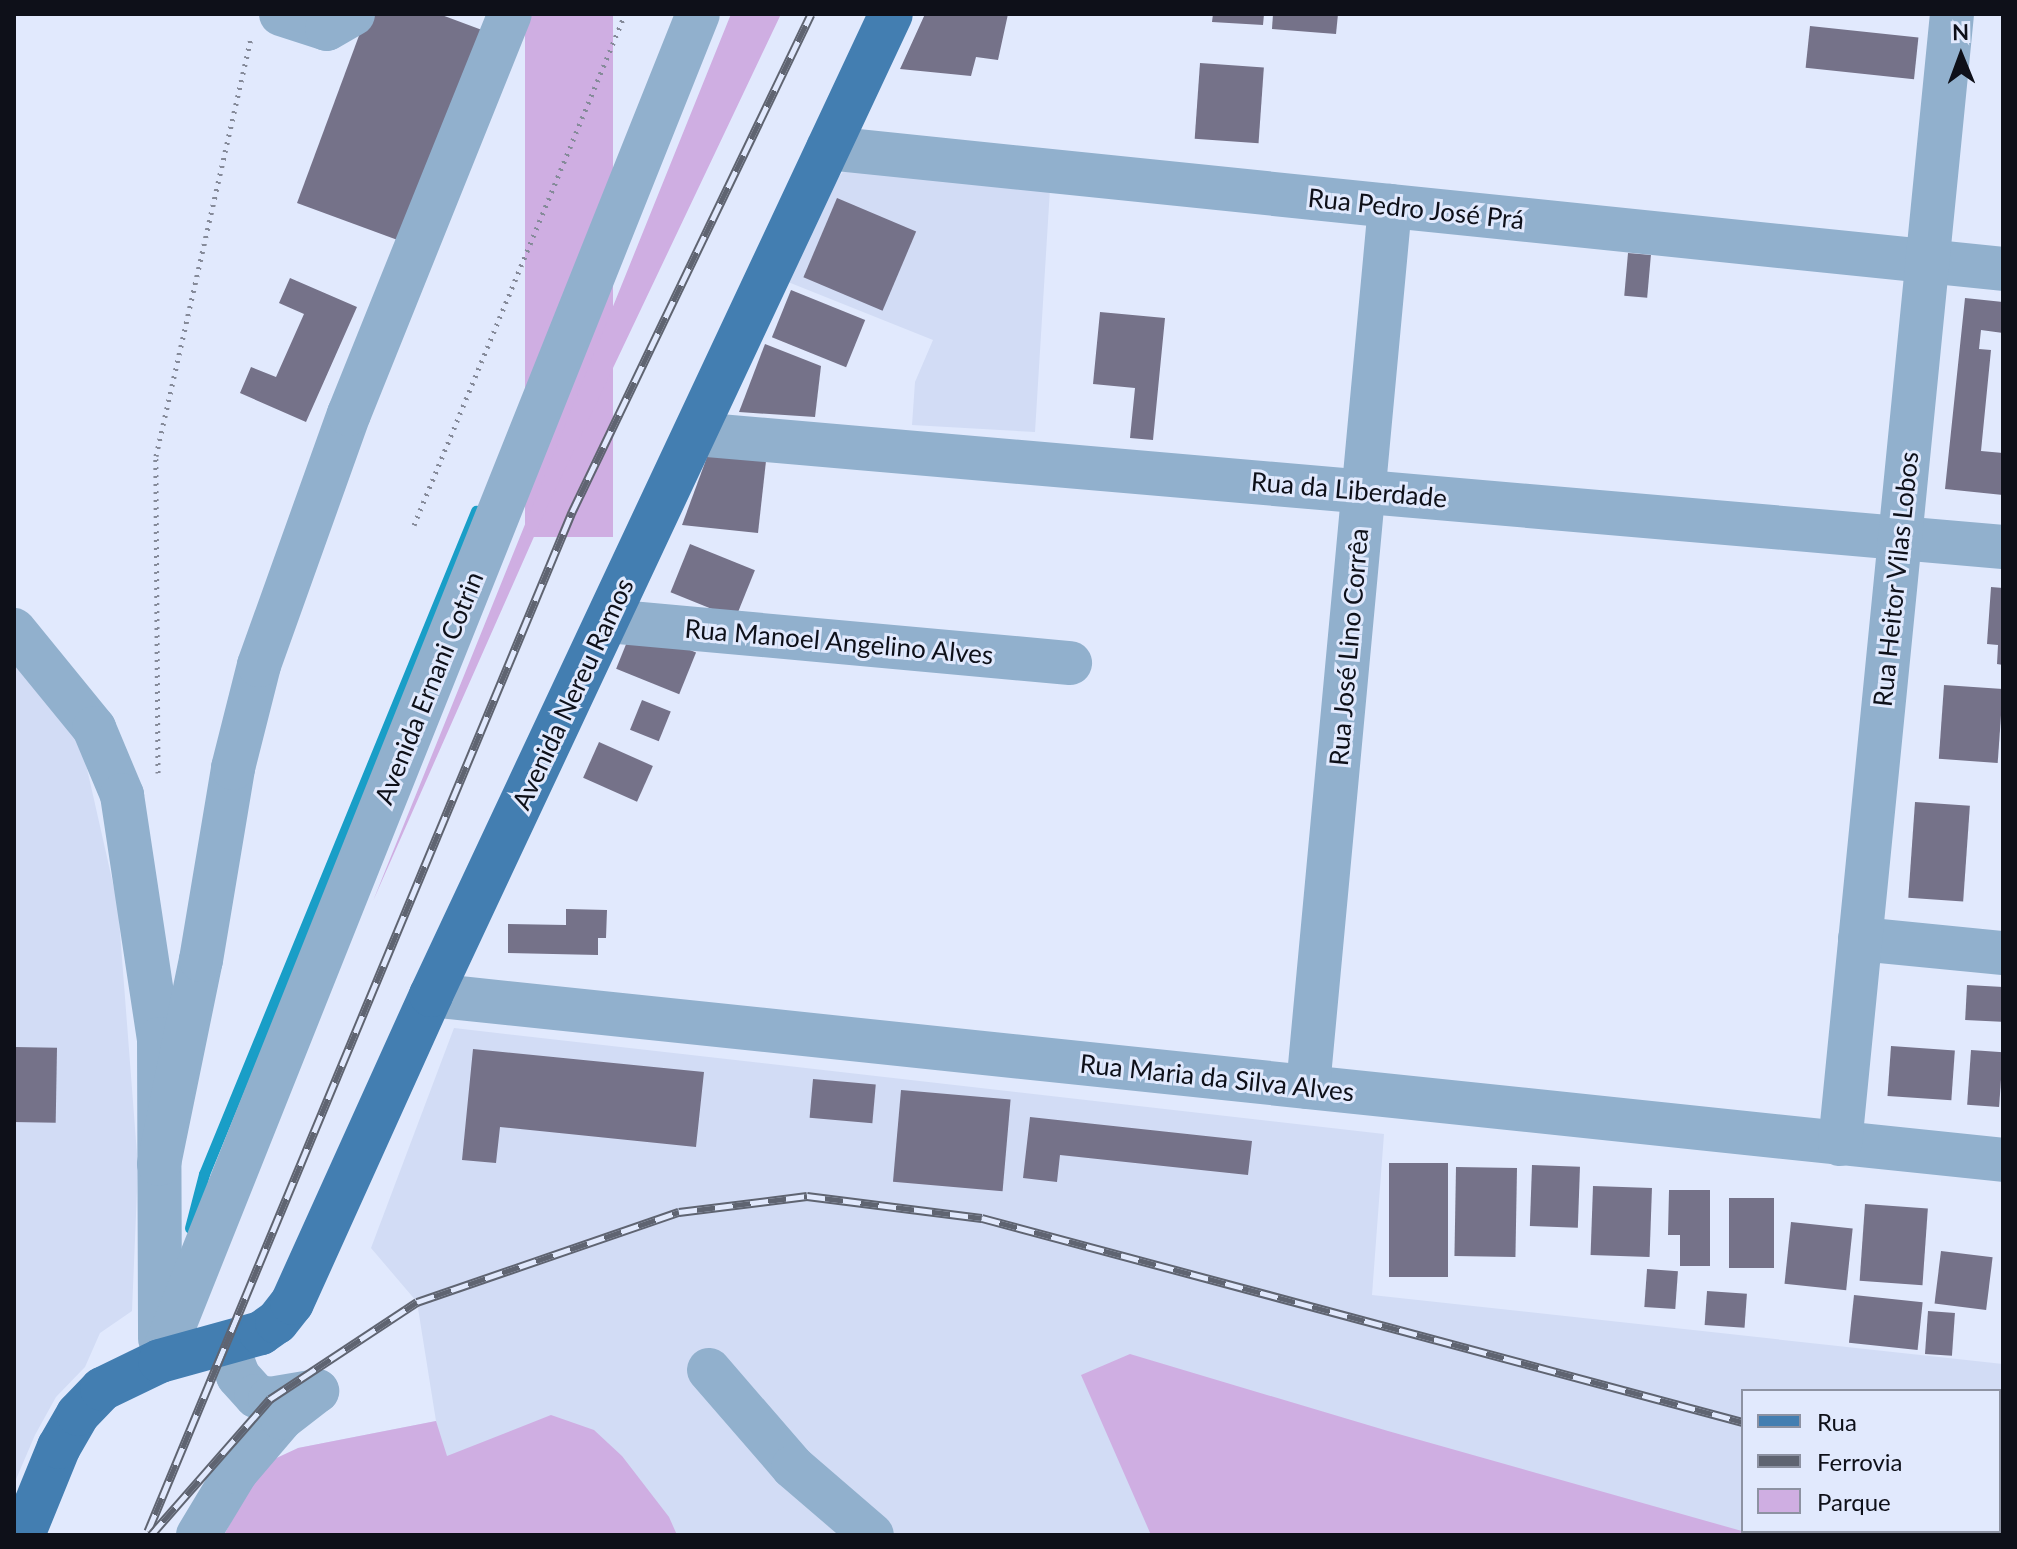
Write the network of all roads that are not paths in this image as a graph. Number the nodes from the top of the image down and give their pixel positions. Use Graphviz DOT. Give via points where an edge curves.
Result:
graph roads {
  1 [pos="353,14"];
  2 [pos="510,14"];
  3 [pos="698,14"];
  4 [pos="891,14"];
  5 [pos="1952,14"];
  6 [pos="267,21"];
  7 [pos="828,148"];
  8 [pos="1390,206"];
  9 [pos="1927,261"];
  10 [pos="2003,269"];
  11 [pos="696,434"];
  12 [pos="1363,491"];
  13 [pos="1900,538"];
  14 [pos="2003,547"];
  15 [pos="608,621"];
  16 [pos="14,630"];
  17 [pos="1070,663"];
  18 [pos="1860,939"];
  19 [pos="2003,953"];
  20 [pos="431,995"];
  21 [pos="1308,1087"];
  22 [pos="1840,1144"];
  23 [pos="2003,1160"];
  24 [pos="159,1164"];
  25 [pos="226,1344"];
  26 [pos="160,1361"];
  27 [pos="709,1370"];
  28 [pos="23,1535"];
  29 [pos="198,1535"];
  30 [pos="872,1535"];
  1 -- 6 [label="street" via="327,29"];
  2 -- 24 [label="street" via="349,414 259,665 233,768"];
  3 -- 26 [label="street, Avenida Ernani Cotrin"];
  4 -- 7 [label="main road, Avenida Nereu Ramos"];
  5 -- 9 [label="street, Rua Heitor Vilas Lobos"];
  7 -- 8 [label="street, Rua Pedro José Prá"];
  7 -- 11 [label="main road, Avenida Nereu Ramos"];
  8 -- 9 [label="street, Rua Pedro José Prá"];
  8 -- 12 [label="street, Rua José Lino Corrêa"];
  9 -- 10 [label="street, Rua Pedro José Prá"];
  9 -- 13 [label="street, Rua Heitor Vilas Lobos"];
  11 -- 12 [label="street, Rua da Liberdade"];
  11 -- 15 [label="main road, Avenida Nereu Ramos"];
  12 -- 13 [label="street, Rua da Liberdade"];
  12 -- 21 [label="street, Rua José Lino Corrêa"];
  13 -- 14 [label="street, Rua da Liberdade"];
  13 -- 18 [label="street, Rua Heitor Vilas Lobos"];
  15 -- 17 [label="street, Rua Manoel Angelino Alves"];
  15 -- 20 [label="main road, Avenida Nereu Ramos"];
  16 -- 24 [label="street" via="94,728 122,795 159,1039"];
  18 -- 19 [label="street"];
  18 -- 22 [label="street, Rua Heitor Vilas Lobos"];
  20 -- 21 [label="street, Rua Maria da Silva Alves"];
  20 -- 25 [label="main road, Avenida Nereu Ramos" via="292,1303 261,1333"];
  21 -- 22 [label="street, Rua Maria da Silva Alves"];
  22 -- 23 [label="street, Rua Maria da Silva Alves"];
  24 -- 26 [label="street"];
  25 -- 26 [label="main road, Avenida Nereu Ramos"];
  25 -- 29 [label="street" via="238,1376 256,1396 317,1391 282,1418 236,1472"];
  26 -- 28 [label="main road, Avenida Nereu Ramos" via="102,1389 78,1414"];
  27 -- 30 [label="street" via="793,1467"];
}
